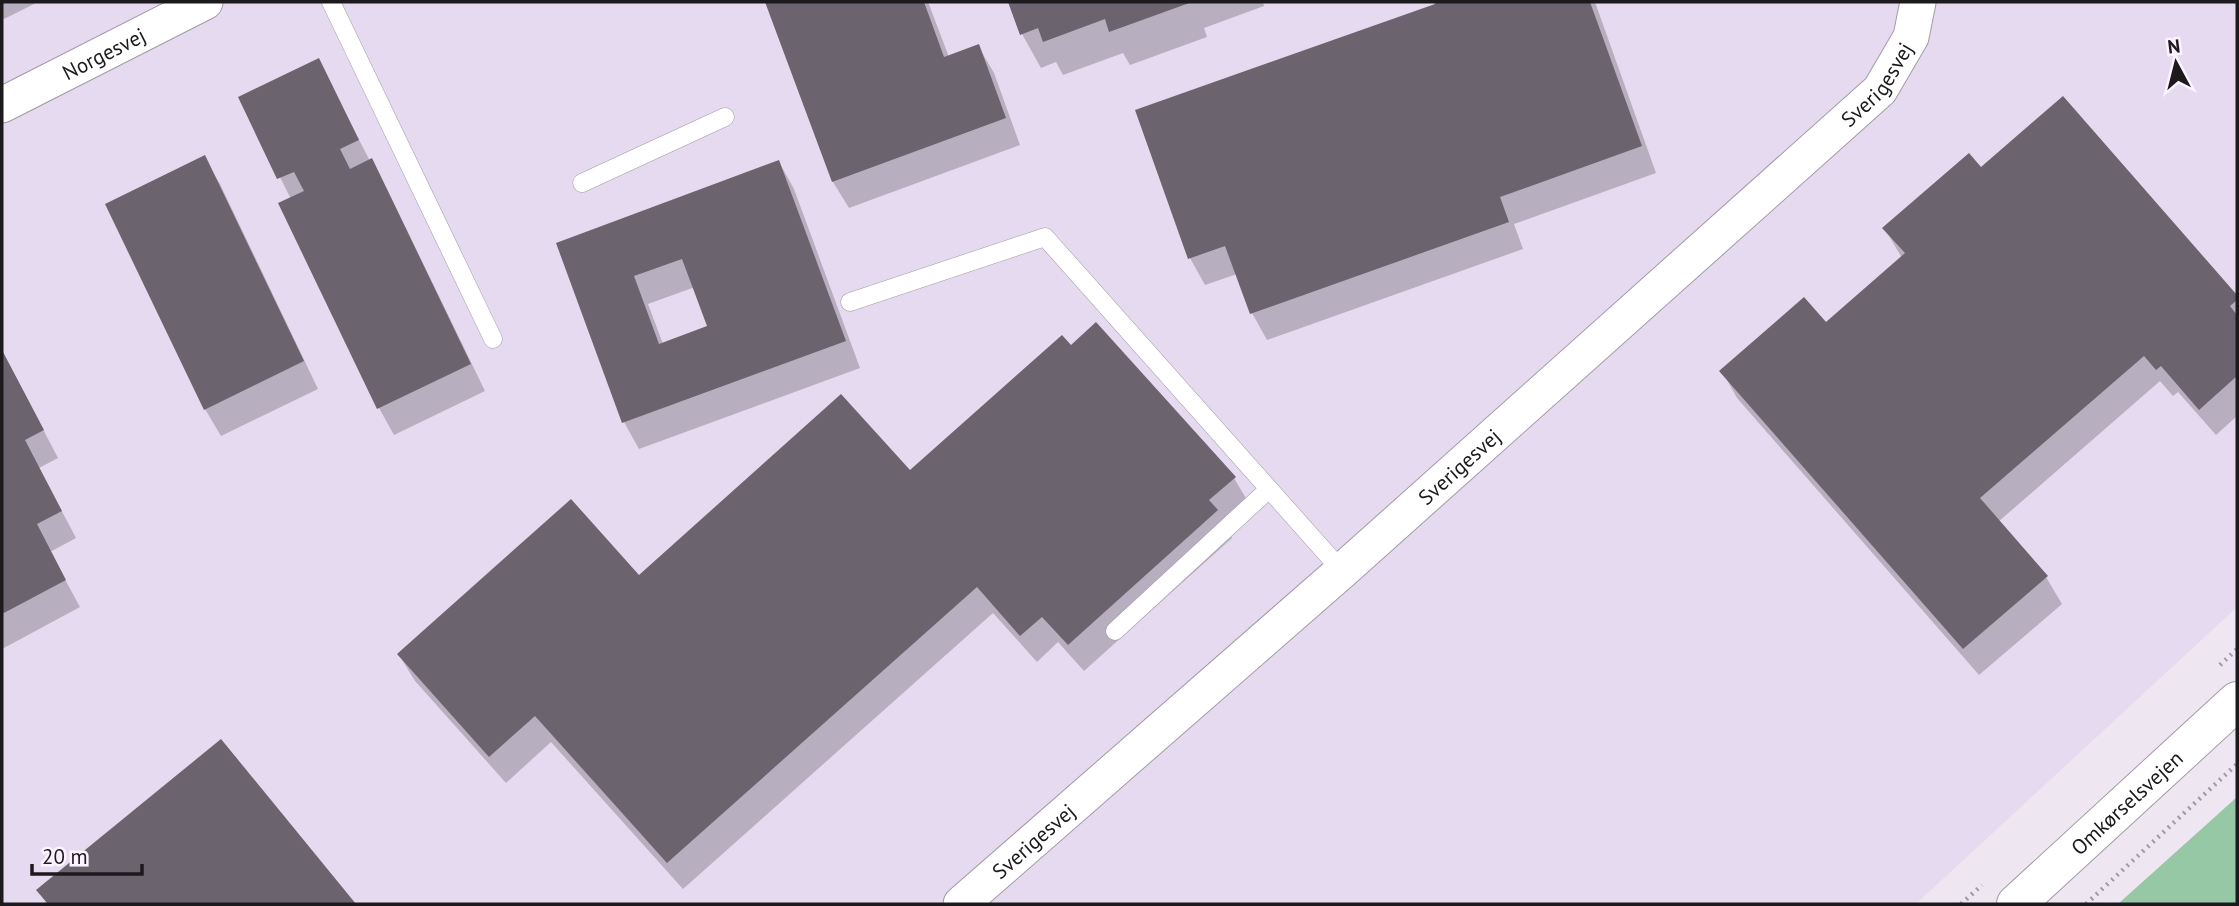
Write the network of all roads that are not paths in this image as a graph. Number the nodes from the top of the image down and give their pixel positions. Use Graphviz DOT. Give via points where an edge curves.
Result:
graph roads {
  1 [pos="205,2"];
  2 [pos="331,2"];
  3 [pos="1918,2"];
  4 [pos="2,105"];
  5 [pos="725,117"];
  6 [pos="582,183"];
  7 [pos="850,302"];
  8 [pos="493,339"];
  9 [pos="1269,489"];
  10 [pos="1342,570"];
  11 [pos="1115,631"];
  12 [pos="2237,701"];
  13 [pos="961,904"];
  14 [pos="2016,904"];
  1 -- 4 [label="street, Norgesvej"];
  2 -- 8 [label="lane"];
  3 -- 10 [label="street, Sverigesvej" via="1911,37 1880,90"];
  5 -- 6 [label="lane"];
  7 -- 9 [label="lane" via="1045,237"];
  9 -- 10 [label="lane"];
  9 -- 11 [label="lane"];
  10 -- 13 [label="street, Sverigesvej"];
  12 -- 14 [label="main road, Omkørselsvejen"];
}
